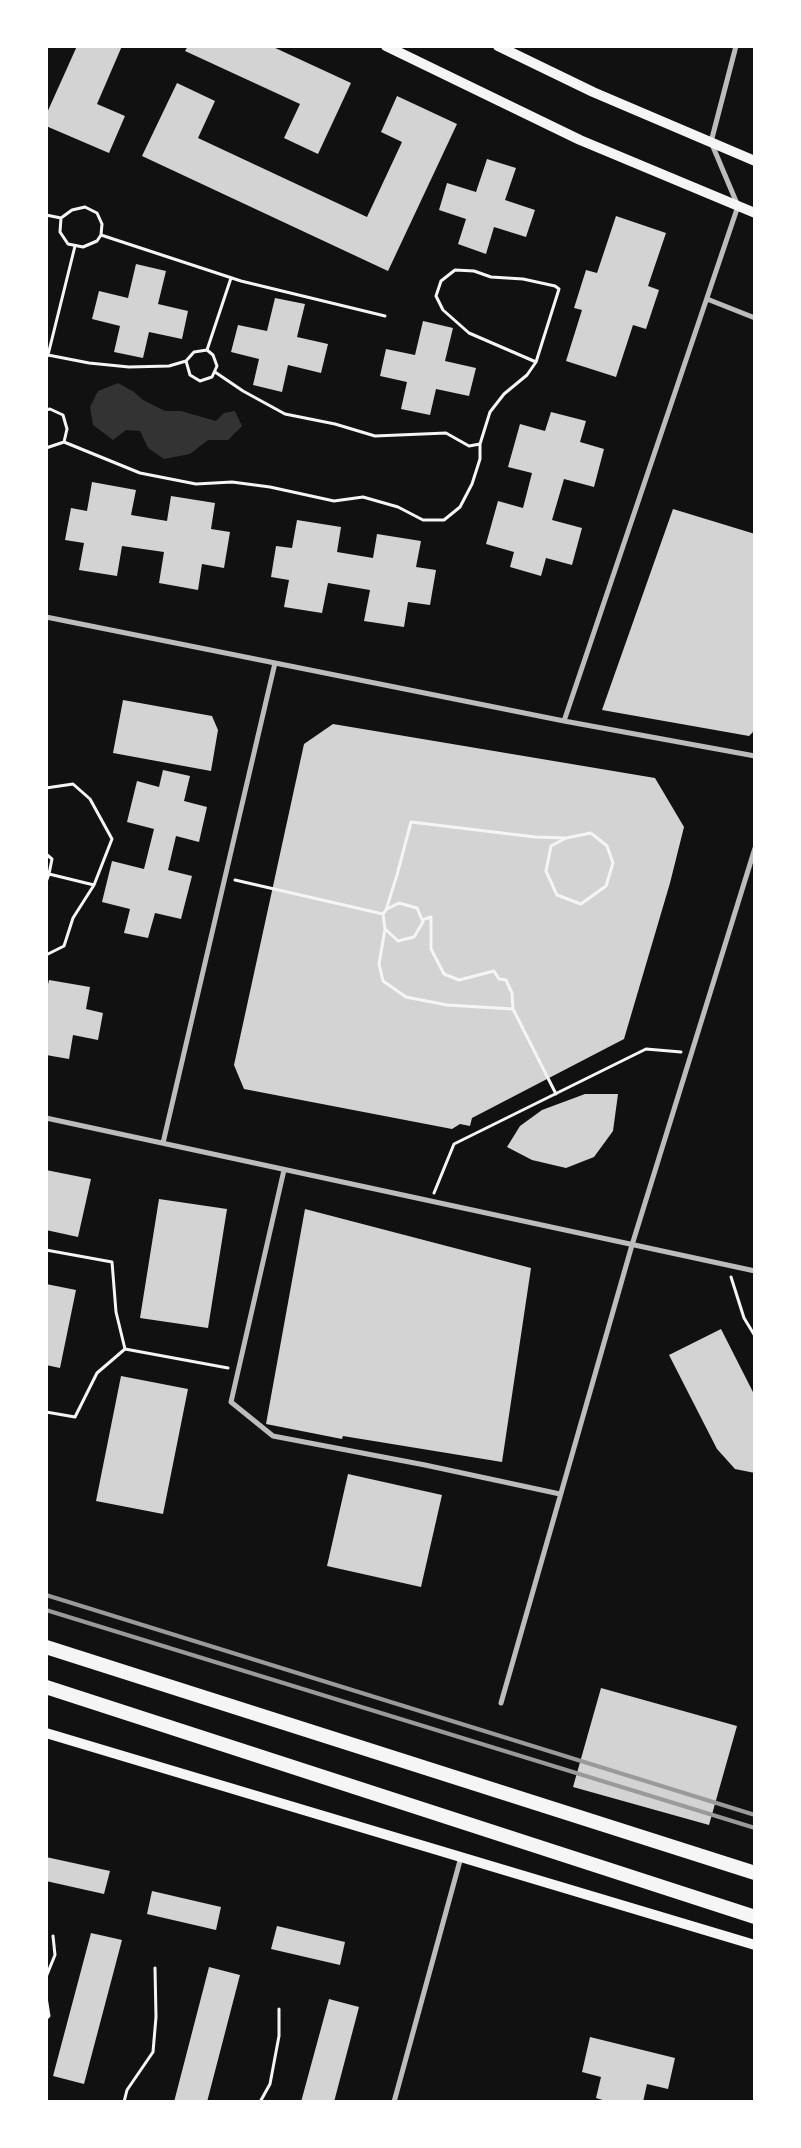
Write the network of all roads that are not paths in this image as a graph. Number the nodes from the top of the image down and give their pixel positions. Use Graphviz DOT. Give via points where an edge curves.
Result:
graph roads {
  1 [pos="386,46"];
  2 [pos="498,46"];
  3 [pos="736,46"];
  4 [pos="711,142"];
  5 [pos="755,161"];
  6 [pos="738,206"];
  7 [pos="755,213"];
  8 [pos="707,299"];
  9 [pos="755,318"];
  10 [pos="46,617"];
  11 [pos="275,663"];
  12 [pos="564,721"];
  13 [pos="755,756"];
  14 [pos="755,848"];
  15 [pos="46,1118"];
  16 [pos="163,1143"];
  17 [pos="284,1170"];
  18 [pos="632,1245"];
  19 [pos="755,1271"];
  20 [pos="560,1494"];
  21 [pos="46,1647"];
  22 [pos="46,1688"];
  23 [pos="501,1703"];
  24 [pos="46,1733"];
  25 [pos="461,1856"];
  26 [pos="755,1873"];
  27 [pos="755,1917"];
  28 [pos="755,1945"];
  29 [pos="394,2102"];
  1 -- 6 [label="main road" via="580,140"];
  2 -- 4 [label="main road" via="593,92"];
  3 -- 4 [label="street"];
  4 -- 5 [label="main road"];
  4 -- 6 [label="street"];
  6 -- 7 [label="main road"];
  6 -- 8 [label="street"];
  8 -- 9 [label="street"];
  8 -- 12 [label="street"];
  10 -- 11 [label="street"];
  11 -- 12 [label="street"];
  11 -- 16 [label="street"];
  12 -- 13 [label="street"];
  14 -- 18 [label="street"];
  15 -- 16 [label="street"];
  16 -- 17 [label="street"];
  17 -- 18 [label="street"];
  17 -- 20 [label="street" via="231,1402 273,1436"];
  18 -- 19 [label="street"];
  18 -- 20 [label="street"];
  20 -- 23 [label="street"];
  21 -- 26 [label="highway"];
  22 -- 27 [label="highway"];
  24 -- 25 [label="main road"];
  25 -- 28 [label="main road"];
  25 -- 29 [label="street"];
}
